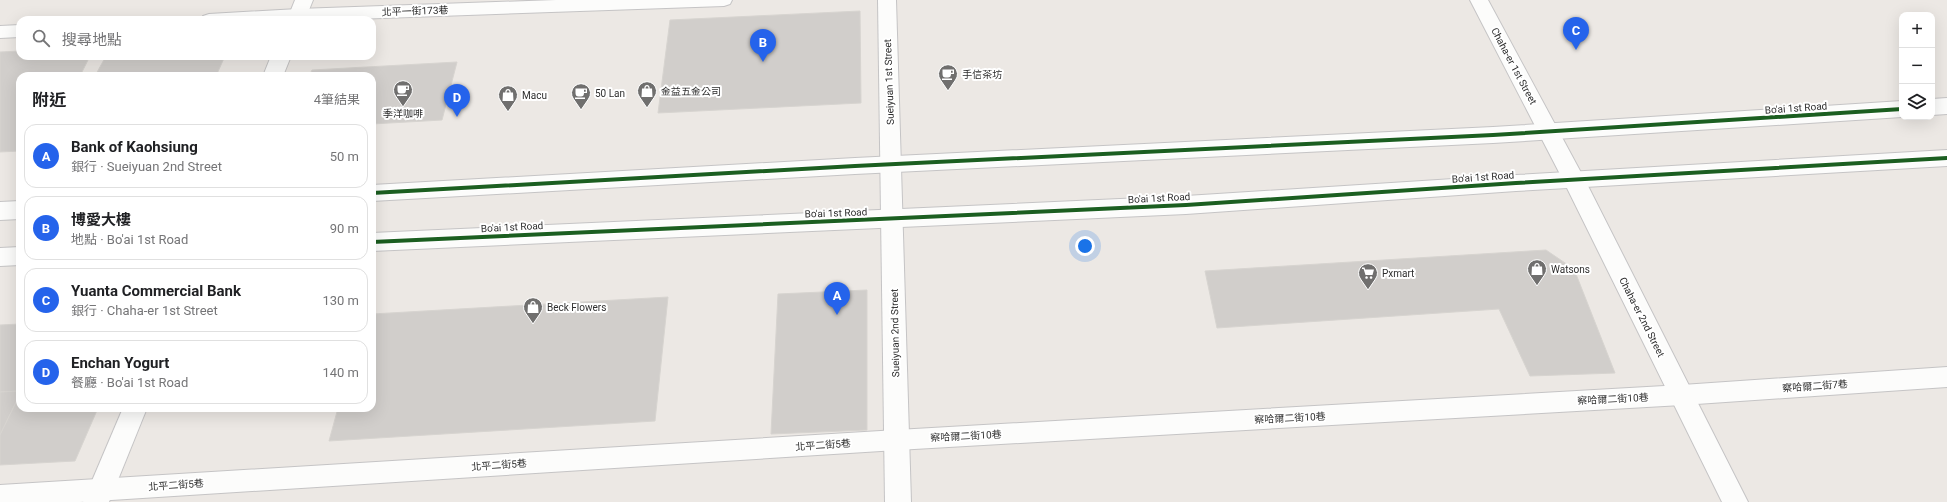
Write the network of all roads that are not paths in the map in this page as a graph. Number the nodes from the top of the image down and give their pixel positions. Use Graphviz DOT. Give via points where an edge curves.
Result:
graph roads {
  1 [pos="724,0"];
  2 [pos="886,0"];
  3 [pos="1479,0"];
  4 [pos="299,12"];
  5 [pos="254,16"];
  6 [pos="16,31"];
  7 [pos="0,32"];
  8 [pos="279,60"];
  9 [pos="275,72"];
  10 [pos="1947,106"];
  11 [pos="1935,107"];
  12 [pos="1899,109"];
  13 [pos="1549,132"];
  14 [pos="1947,158"];
  15 [pos="892,164"];
  16 [pos="1574,180"];
  17 [pos="376,193"];
  18 [pos="16,210"];
  19 [pos="0,211"];
  20 [pos="892,218"];
  21 [pos="376,242"];
  22 [pos="16,256"];
  23 [pos="0,257"];
  24 [pos="1947,377"];
  25 [pos="1682,395"];
  26 [pos="133,412"];
  27 [pos="897,440"];
  28 [pos="0,496"];
  29 [pos="98,496"];
  30 [pos="898,502"];
  31 [pos="1735,502"];
  1 -- 4 [label="lane, 北平一街173巷"];
  2 -- 15 [label="main road, Sueiyuan 1st Street"];
  3 -- 13 [label="main road, Chaha-er 1st Street"];
  4 -- 5 [label="lane, 北平一街173巷"];
  6 -- 7 [label="lane"];
  8 -- 9 [label="main road"];
  10 -- 11 [label="main road"];
  12 -- 13 [label="main road, Bo'ai 1st Road"];
  13 -- 15 [label="main road, Bo'ai 1st Road"];
  13 -- 16 [label="main road, Chaha-er 2nd Street"];
  14 -- 16 [label="main road, Bo'ai 1st Road"];
  15 -- 17 [label="main road, Bo'ai 1st Road"];
  15 -- 20 [label="main road, Sueiyuan 2nd Street"];
  16 -- 20 [label="main road, Bo'ai 1st Road" via="1186,205"];
  16 -- 25 [label="main road, Chaha-er 2nd Street"];
  18 -- 19 [label="main road"];
  20 -- 21 [label="main road, Bo'ai 1st Road"];
  20 -- 27 [label="main road, Sueiyuan 2nd Street"];
  22 -- 23 [label="main road"];
  24 -- 25 [label="lane, 察哈爾二街7巷"];
  25 -- 27 [label="lane, 察哈爾二街10巷"];
  25 -- 31 [label="main road, Chaha-er 2nd Street"];
  26 -- 29 [label="main road"];
  27 -- 29 [label="lane, 北平二街5巷"];
  27 -- 30 [label="main road, Sueiyuan 2nd Street"];
  28 -- 29 [label="lane, 北平二街5巷"];
}
